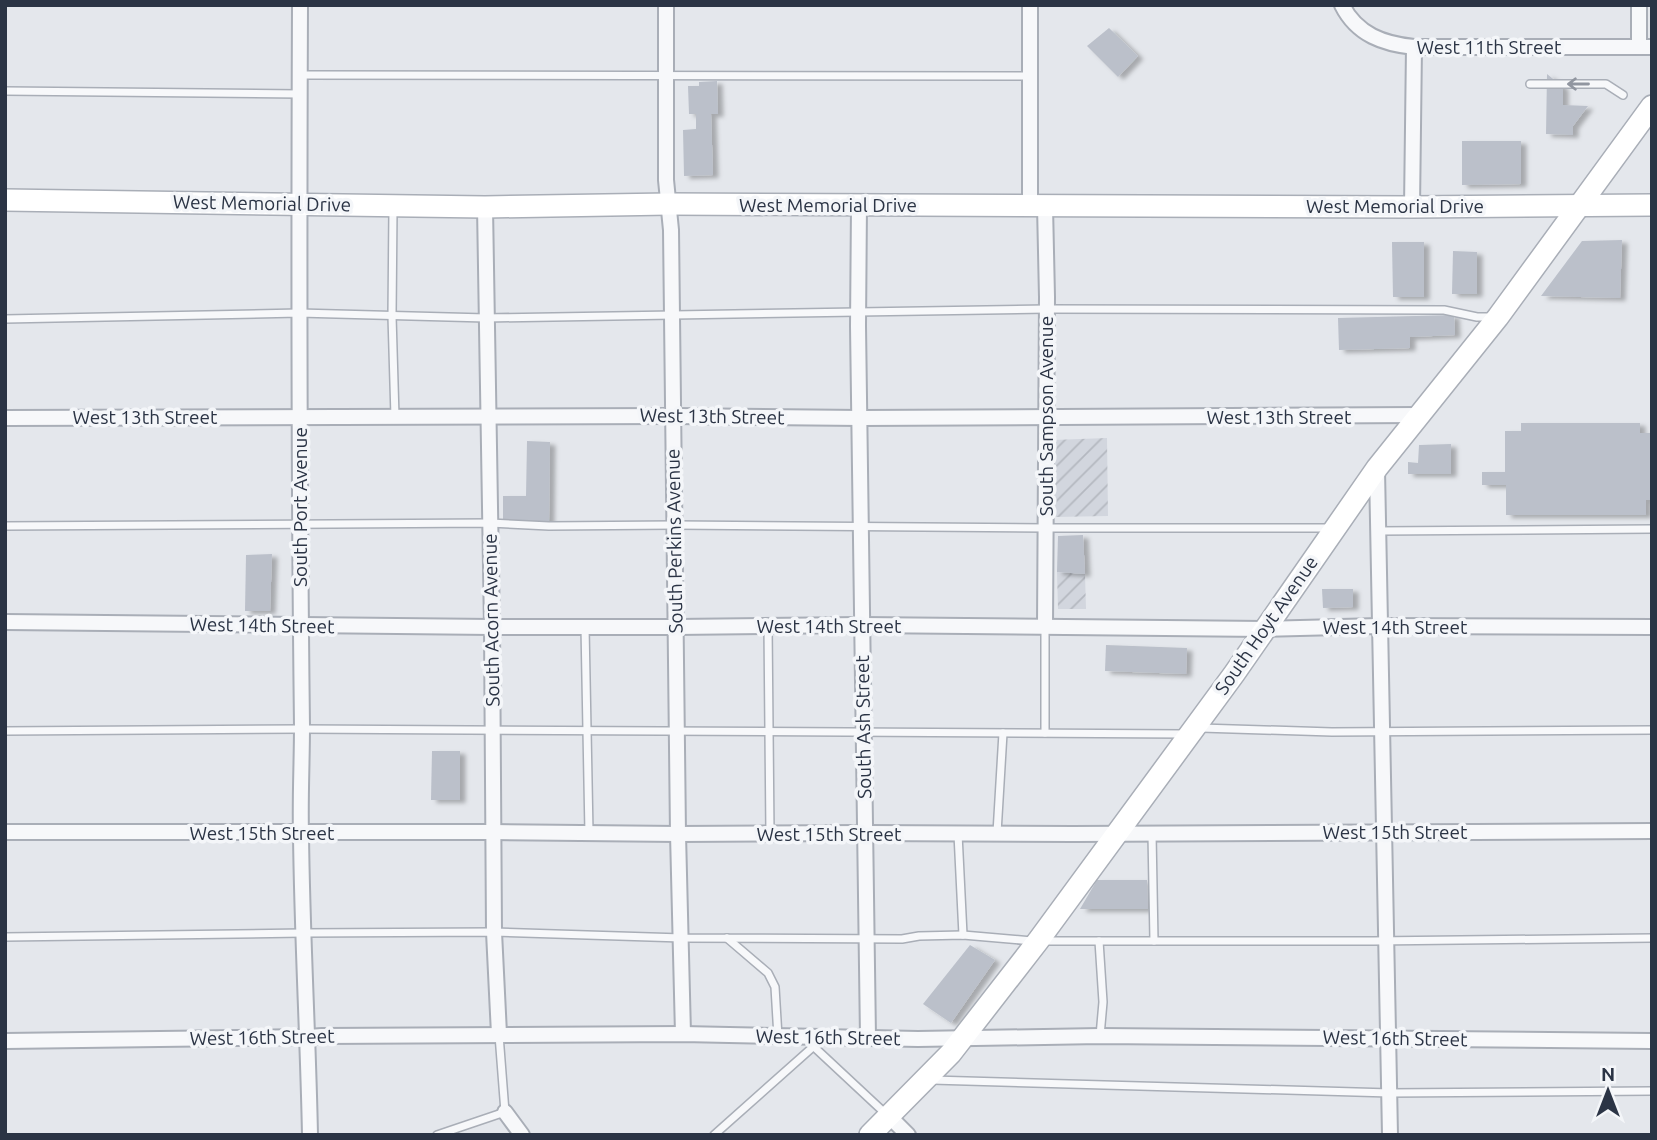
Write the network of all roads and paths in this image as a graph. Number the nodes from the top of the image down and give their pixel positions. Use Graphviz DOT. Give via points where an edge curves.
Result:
graph roads {
  1 [pos="300,5"];
  2 [pos="666,5"];
  3 [pos="1030,5"];
  4 [pos="1342,5"];
  5 [pos="1639,5"];
  6 [pos="1414,47"];
  7 [pos="1645,47"];
  8 [pos="300,75"];
  9 [pos="666,76"];
  10 [pos="1030,76"];
  11 [pos="1531,84"];
  12 [pos="5,91"];
  13 [pos="300,94"];
  14 [pos="1623,95"];
  15 [pos="1652,106"];
  16 [pos="5,200"];
  17 [pos="300,203"];
  18 [pos="668,204"];
  19 [pos="393,205"];
  20 [pos="859,205"];
  21 [pos="1652,205"];
  22 [pos="485,206"];
  23 [pos="1037,206"];
  24 [pos="1578,206"];
  25 [pos="1412,207"];
  26 [pos="1046,309"];
  27 [pos="858,312"];
  28 [pos="299,313"];
  29 [pos="392,316"];
  30 [pos="672,316"];
  31 [pos="1498,317"];
  32 [pos="486,318"];
  33 [pos="5,319"];
  34 [pos="673,415"];
  35 [pos="1420,415"];
  36 [pos="300,416"];
  37 [pos="487,416"];
  38 [pos="395,417"];
  39 [pos="5,418"];
  40 [pos="861,418"];
  41 [pos="1046,418"];
  42 [pos="1377,468"];
  43 [pos="490,523"];
  44 [pos="301,525"];
  45 [pos="675,525"];
  46 [pos="5,526"];
  47 [pos="861,526"];
  48 [pos="1046,528"];
  49 [pos="1334,528"];
  50 [pos="1652,529"];
  51 [pos="1379,531"];
  52 [pos="5,622"];
  53 [pos="300,625"];
  54 [pos="862,625"];
  55 [pos="768,626"];
  56 [pos="1045,626"];
  57 [pos="1380,626"];
  58 [pos="492,627"];
  59 [pos="585,627"];
  60 [pos="676,627"];
  61 [pos="1652,627"];
  62 [pos="1264,629"];
  63 [pos="302,729"];
  64 [pos="1383,730"];
  65 [pos="1652,730"];
  66 [pos="5,731"];
  67 [pos="492,731"];
  68 [pos="587,731"];
  69 [pos="678,731"];
  70 [pos="768,731"];
  71 [pos="863,731"];
  72 [pos="1192,731"];
  73 [pos="1003,733"];
  74 [pos="1045,733"];
  75 [pos="1652,831"];
  76 [pos="5,832"];
  77 [pos="492,832"];
  78 [pos="1384,832"];
  79 [pos="301,833"];
  80 [pos="589,833"];
  81 [pos="865,833"];
  82 [pos="958,833"];
  83 [pos="1116,833"];
  84 [pos="1152,833"];
  85 [pos="678,834"];
  86 [pos="770,834"];
  87 [pos="996,834"];
  88 [pos="494,932"];
  89 [pos="303,933"];
  90 [pos="963,935"];
  91 [pos="5,937"];
  92 [pos="1652,937"];
  93 [pos="681,938"];
  94 [pos="726,938"];
  95 [pos="867,939"];
  96 [pos="1154,941"];
  97 [pos="1386,941"];
  98 [pos="1038,942"];
  99 [pos="1099,942"];
  100 [pos="499,1034"];
  101 [pos="683,1034"];
  102 [pos="1100,1036"];
  103 [pos="308,1037"];
  104 [pos="778,1037"];
  105 [pos="963,1037"];
  106 [pos="868,1038"];
  107 [pos="1390,1038"];
  108 [pos="5,1041"];
  109 [pos="1652,1041"];
  110 [pos="818,1042"];
  111 [pos="924,1080"];
  112 [pos="1652,1091"];
  113 [pos="1390,1093"];
  114 [pos="505,1112"];
  115 [pos="889,1116"];
  116 [pos="310,1135"];
  117 [pos="437,1135"];
  118 [pos="522,1135"];
  119 [pos="714,1135"];
  120 [pos="870,1135"];
  121 [pos="908,1135"];
  122 [pos="1390,1135"];
  1 -- 8 [label="street, South Port Avenue"];
  2 -- 9 [label="street, South Perkins Avenue"];
  3 -- 10 [label="street, South Sampson Avenue"];
  4 -- 6 [label="street, West 11th Street" via="1361,29 1378,40"];
  5 -- 7 [label="street"];
  6 -- 7 [label="street, West 11th Street"];
  6 -- 25 [label="street"];
  8 -- 9 [label="lane"];
  8 -- 13 [label="street, South Port Avenue"];
  9 -- 10 [label="lane"];
  9 -- 18 [label="street, South Perkins Avenue"];
  10 -- 23 [label="street, South Sampson Avenue"];
  14 -- 11 [label="lane, one-way" via="1606,85"];
  12 -- 13 [label="lane"];
  13 -- 17 [label="street, South Port Avenue"];
  15 -- 24 [label="main road, South Hoyt Avenue"];
  16 -- 17 [label="main road, West Memorial Drive"];
  17 -- 19 [label="main road, West Memorial Drive"];
  17 -- 28 [label="street, South Port Avenue"];
  18 -- 20 [label="main road, West Memorial Drive"];
  18 -- 22 [label="main road, West Memorial Drive"];
  18 -- 30 [label="street, South Perkins Avenue"];
  19 -- 22 [label="main road, West Memorial Drive"];
  19 -- 29 [label="lane"];
  20 -- 23 [label="main road, West Memorial Drive"];
  20 -- 27 [label="street, South Ash Street"];
  21 -- 24 [label="main road, West Memorial Drive"];
  22 -- 32 [label="street, South Acorn Avenue"];
  23 -- 25 [label="main road, West Memorial Drive"];
  23 -- 26 [label="street, South Sampson Avenue"];
  24 -- 25 [label="main road, West Memorial Drive"];
  24 -- 31 [label="main road, South Hoyt Avenue"];
  26 -- 27 [label="lane"];
  26 -- 31 [label="lane" via="1444,310"];
  26 -- 41 [label="street, South Sampson Avenue"];
  27 -- 30 [label="lane"];
  27 -- 40 [label="street, South Ash Street"];
  28 -- 29 [label="lane"];
  28 -- 33 [label="lane"];
  28 -- 36 [label="street, South Port Avenue"];
  29 -- 32 [label="lane"];
  29 -- 38 [label="lane"];
  30 -- 32 [label="lane"];
  30 -- 34 [label="street, South Perkins Avenue"];
  31 -- 35 [label="main road, South Hoyt Avenue"];
  32 -- 37 [label="street, South Acorn Avenue"];
  34 -- 37 [label="street, West 13th Street"];
  34 -- 40 [label="street, West 13th Street"];
  34 -- 45 [label="street, South Perkins Avenue"];
  35 -- 41 [label="street, West 13th Street"];
  35 -- 42 [label="main road, South Hoyt Avenue"];
  36 -- 38 [label="street, West 13th Street"];
  36 -- 39 [label="street, West 13th Street"];
  36 -- 44 [label="street, South Port Avenue"];
  37 -- 38 [label="street, West 13th Street"];
  37 -- 43 [label="street, South Acorn Avenue"];
  40 -- 41 [label="street, West 13th Street"];
  40 -- 47 [label="street, South Ash Street"];
  41 -- 48 [label="street, South Sampson Avenue"];
  42 -- 49 [label="main road, South Hoyt Avenue"];
  42 -- 51 [label="street"];
  43 -- 44 [label="lane"];
  43 -- 45 [label="lane"];
  43 -- 58 [label="street, South Acorn Avenue"];
  44 -- 46 [label="lane"];
  44 -- 53 [label="street, South Port Avenue"];
  45 -- 47 [label="lane"];
  45 -- 60 [label="street, South Perkins Avenue"];
  47 -- 48 [label="lane"];
  47 -- 54 [label="street, South Ash Street"];
  48 -- 49 [label="lane"];
  48 -- 56 [label="street, South Sampson Avenue"];
  49 -- 62 [label="main road, South Hoyt Avenue"];
  50 -- 51 [label="lane"];
  51 -- 57 [label="street"];
  52 -- 53 [label="street, West 14th Street"];
  53 -- 58 [label="street, West 14th Street"];
  53 -- 63 [label="street, South Port Avenue"];
  54 -- 55 [label="street, West 14th Street"];
  54 -- 56 [label="street, West 14th Street"];
  54 -- 71 [label="street, South Ash Street"];
  55 -- 60 [label="street, West 14th Street"];
  55 -- 70 [label="lane"];
  56 -- 62 [label="street, West 14th Street"];
  56 -- 74 [label="lane"];
  57 -- 61 [label="street, West 14th Street"];
  57 -- 62 [label="street, West 14th Street"];
  57 -- 64 [label="street"];
  58 -- 59 [label="street, West 14th Street"];
  58 -- 67 [label="street, South Acorn Avenue"];
  59 -- 60 [label="street, West 14th Street"];
  59 -- 68 [label="lane"];
  60 -- 69 [label="street, South Perkins Avenue"];
  62 -- 72 [label="main road, South Hoyt Avenue"];
  63 -- 66 [label="lane"];
  63 -- 67 [label="lane"];
  63 -- 79 [label="street, South Port Avenue"];
  64 -- 65 [label="lane"];
  64 -- 72 [label="lane"];
  64 -- 78 [label="street"];
  67 -- 68 [label="lane"];
  67 -- 77 [label="street, South Acorn Avenue"];
  68 -- 69 [label="lane"];
  68 -- 80 [label="lane"];
  69 -- 70 [label="lane"];
  69 -- 85 [label="street, South Perkins Avenue"];
  70 -- 71 [label="lane"];
  70 -- 86 [label="lane"];
  71 -- 73 [label="lane"];
  71 -- 81 [label="street, South Ash Street"];
  72 -- 74 [label="lane"];
  72 -- 83 [label="main road, South Hoyt Avenue"];
  73 -- 74 [label="lane"];
  73 -- 87 [label="lane"];
  75 -- 78 [label="street, West 15th Street"];
  76 -- 79 [label="street, West 15th Street"];
  77 -- 79 [label="street, West 15th Street"];
  77 -- 80 [label="street, West 15th Street"];
  77 -- 88 [label="street, South Acorn Avenue"];
  78 -- 84 [label="street, West 15th Street"];
  78 -- 97 [label="street"];
  79 -- 89 [label="street, South Port Avenue"];
  80 -- 85 [label="street, West 15th Street"];
  81 -- 82 [label="street, West 15th Street"];
  81 -- 86 [label="street, West 15th Street"];
  81 -- 95 [label="street, South Ash Street"];
  82 -- 87 [label="street, West 15th Street"];
  82 -- 90 [label="lane"];
  83 -- 84 [label="street, West 15th Street"];
  83 -- 87 [label="street, West 15th Street"];
  83 -- 98 [label="main road, South Hoyt Avenue"];
  84 -- 96 [label="lane"];
  85 -- 86 [label="street, West 15th Street"];
  85 -- 93 [label="street, South Perkins Avenue"];
  88 -- 89 [label="lane"];
  88 -- 93 [label="lane"];
  88 -- 100 [label="street, South Acorn Avenue"];
  89 -- 91 [label="lane"];
  89 -- 103 [label="street, South Port Avenue"];
  90 -- 95 [label="lane"];
  90 -- 98 [label="lane"];
  92 -- 97 [label="lane"];
  93 -- 94 [label="lane"];
  93 -- 101 [label="street, South Perkins Avenue"];
  94 -- 95 [label="lane"];
  94 -- 104 [label="lane" via="768,973 775,987"];
  95 -- 106 [label="street, South Ash Street"];
  96 -- 97 [label="lane"];
  96 -- 99 [label="lane"];
  97 -- 107 [label="street"];
  98 -- 99 [label="lane"];
  98 -- 105 [label="main road, South Hoyt Avenue"];
  99 -- 102 [label="lane"];
  100 -- 101 [label="street, West 16th Street"];
  100 -- 103 [label="street, West 16th Street"];
  100 -- 114 [label="lane"];
  101 -- 104 [label="street, West 16th Street"];
  102 -- 105 [label="street, West 16th Street"];
  102 -- 107 [label="street, West 16th Street"];
  103 -- 108 [label="street, West 16th Street"];
  103 -- 116 [label="street, South Port Avenue"];
  104 -- 110 [label="street, West 16th Street"];
  105 -- 106 [label="street, West 16th Street"];
  105 -- 111 [label="main road, South Hoyt Avenue"];
  106 -- 110 [label="street, West 16th Street"];
  107 -- 109 [label="street, West 16th Street"];
  107 -- 113 [label="street"];
  110 -- 115 [label="lane"];
  110 -- 119 [label="lane"];
  111 -- 113 [label="lane"];
  111 -- 115 [label="main road, South Hoyt Avenue"];
  112 -- 113 [label="lane"];
  113 -- 122 [label="street"];
  114 -- 117 [label="lane"];
  114 -- 118 [label="street"];
  115 -- 120 [label="main road, South Hoyt Avenue"];
  115 -- 121 [label="street"];
}
